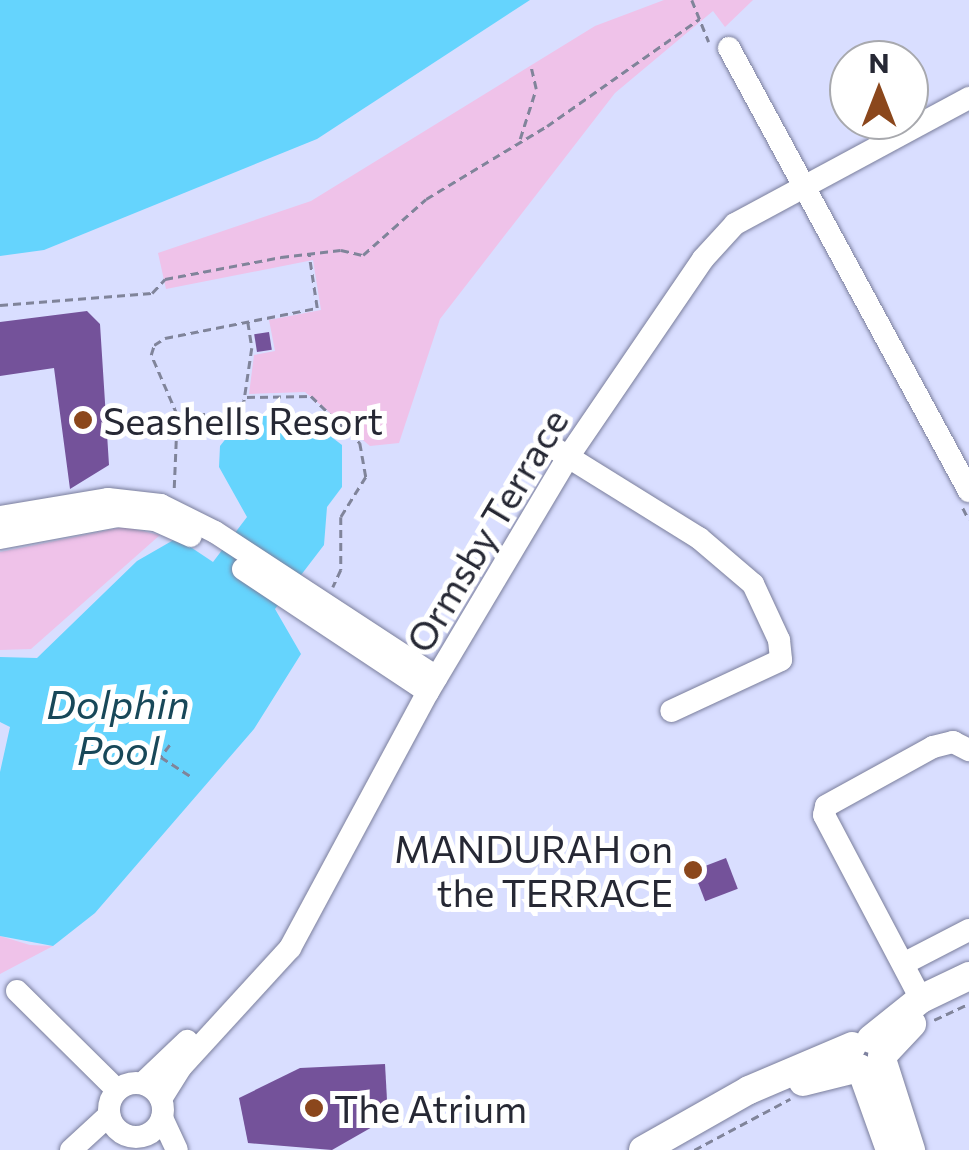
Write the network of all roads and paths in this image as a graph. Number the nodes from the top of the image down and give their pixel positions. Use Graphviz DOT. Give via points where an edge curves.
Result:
graph roads {
  1 [pos="692,0"];
  2 [pos="699,19"];
  3 [pos="729,48"];
  4 [pos="531,67"];
  5 [pos="969,83"];
  6 [pos="969,98"];
  7 [pos="929,104"];
  8 [pos="519,140"];
  9 [pos="867,140"];
  10 [pos="799,182"];
  11 [pos="308,254"];
  12 [pos="0,305"];
  13 [pos="248,322"];
  14 [pos="247,398"];
  15 [pos="177,415"];
  16 [pos="562,454"];
  17 [pos="962,463"];
  18 [pos="172,497"];
  19 [pos="965,499"];
  20 [pos="0,517"];
  21 [pos="969,520"];
  22 [pos="191,527"];
  23 [pos="0,538"];
  24 [pos="336,615"];
  25 [pos="427,681"];
  26 [pos="671,712"];
  27 [pos="170,746"];
  28 [pos="969,750"];
  29 [pos="190,776"];
  30 [pos="969,930"];
  31 [pos="903,964"];
  32 [pos="969,976"];
  33 [pos="18,991"];
  34 [pos="969,991"];
  35 [pos="921,999"];
  36 [pos="969,1004"];
  37 [pos="922,1028"];
  38 [pos="868,1056"];
  39 [pos="142,1083"];
  40 [pos="117,1090"];
  41 [pos="792,1097"];
  42 [pos="162,1108"];
  43 [pos="109,1115"];
  44 [pos="130,1143"];
  45 [pos="71,1150"];
  46 [pos="177,1150"];
  47 [pos="643,1150"];
  48 [pos="678,1150"];
  49 [pos="694,1150"];
  50 [pos="890,1150"];
  51 [pos="911,1150"];
  1 -- 2 [label="path"];
  2 -- 3 [label="path" via="709,43"];
  2 -- 8 [label="path"];
  3 -- 10 [label="street"];
  4 -- 8 [label="path" via="536,88"];
  5 -- 7 [label="street"];
  6 -- 10 [label="street, Ormsby Terrace"];
  8 -- 11 [label="path" via="426,200 364,255"];
  9 -- 10 [label="street, Ormsby Terrace"];
  10 -- 16 [label="street, Ormsby Terrace" via="735,224 702,258"];
  10 -- 17 [label="street"];
  11 -- 12 [label="path" via="165,279 152,293"];
  11 -- 13 [label="path" via="317,308"];
  13 -- 14 [label="path"];
  13 -- 15 [label="path" via="154,344 151,355"];
  14 -- 15 [label="path" via="231,414"];
  14 -- 24 [label="path" via="311,396 360,442 366,477 341,516"];
  15 -- 18 [label="path"];
  16 -- 25 [label="street, Ormsby Terrace"];
  16 -- 26 [label="street" via="700,538 754,584 779,640 780,660"];
  17 -- 19 [label="street"];
  19 -- 21 [label="path"];
  20 -- 22 [label="street" via="133,499"];
  22 -- 23 [label="street" via="117,516"];
  22 -- 24 [label="street"];
  24 -- 25 [label="street"];
  25 -- 39 [label="street, Ormsby Terrace" via="275,948"];
  25 -- 42 [label="street, Ormsby Terrace" via="290,948 182,1066"];
  27 -- 29 [label="path" via="161,757"];
  28 -- 31 [label="street" via="953,742 933,747 826,806 825,825"];
  30 -- 31 [label="street"];
  31 -- 35 [label="street"];
  32 -- 35 [label="main road"];
  33 -- 40 [label="street"];
  34 -- 38 [label="main road"];
  35 -- 38 [label="main road"];
  36 -- 37 [label="path"];
  38 -- 47 [label="main road" via="749,1090"];
  38 -- 48 [label="main road" via="816,1075"];
  38 -- 50 [label="main road"];
  38 -- 51 [label="main road"];
  39 -- 40 [label="street"];
  39 -- 42 [label="street"];
  40 -- 43 [label="street"];
  41 -- 49 [label="path"];
  42 -- 44 [label="street, Ormsby Terrace"];
  42 -- 46 [label="street"];
  43 -- 44 [label="street"];
  43 -- 45 [label="street"];
}
